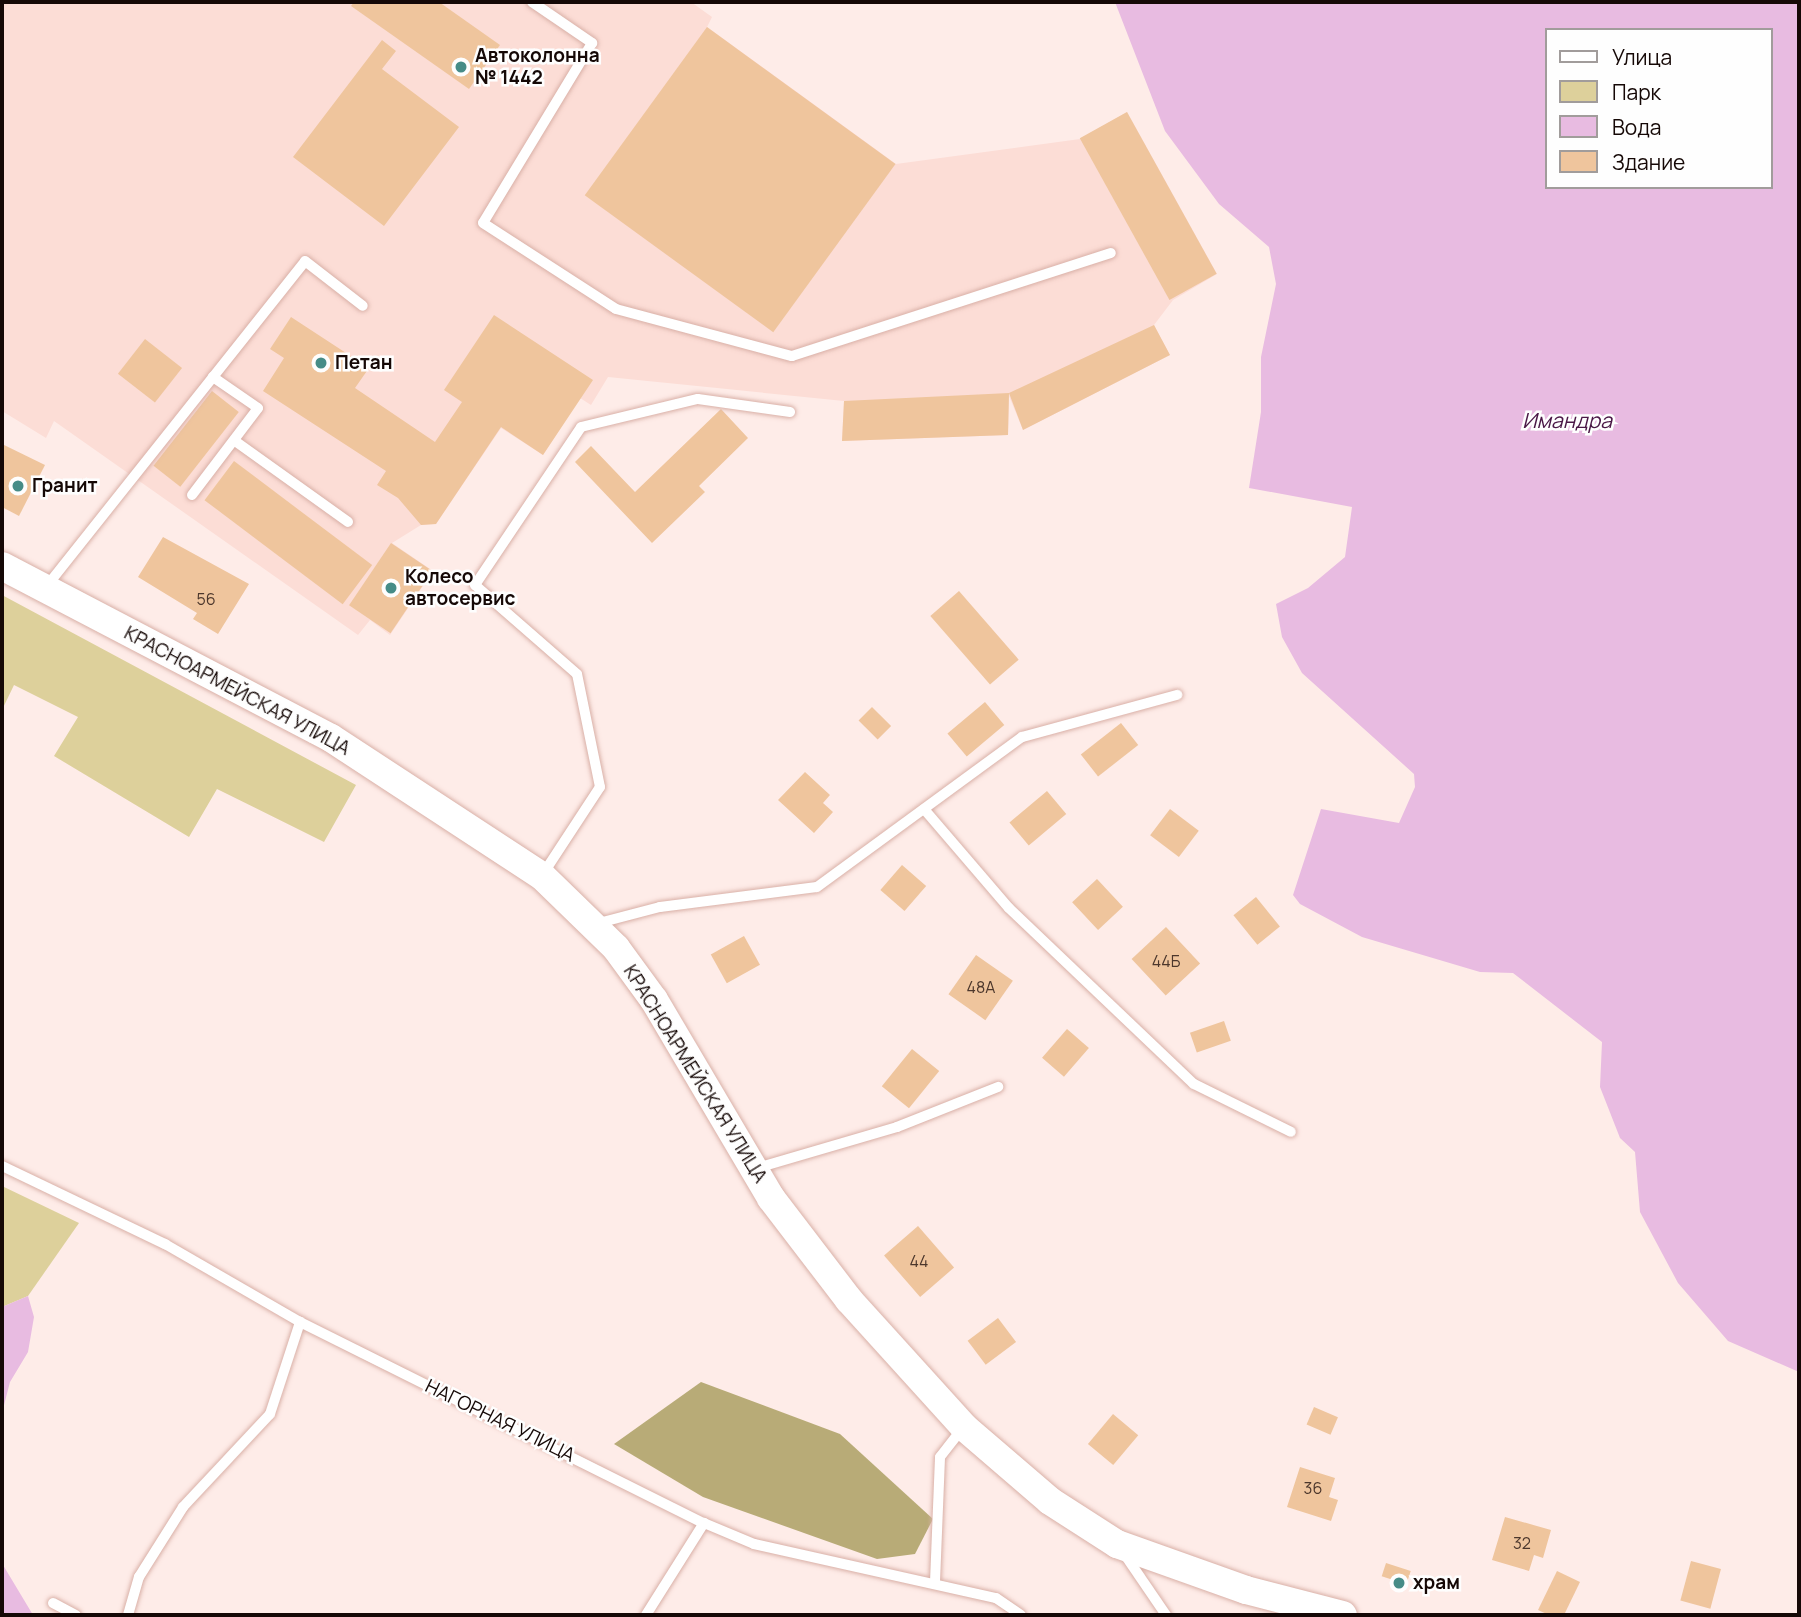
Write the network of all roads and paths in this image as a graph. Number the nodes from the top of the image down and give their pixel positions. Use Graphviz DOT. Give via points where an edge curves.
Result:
graph roads {
  1 [pos="532,2"];
  2 [pos="1111,253"];
  3 [pos="363,306"];
  4 [pos="213,377"];
  5 [pos="790,412"];
  6 [pos="235,441"];
  7 [pos="192,495"];
  8 [pos="348,522"];
  9 [pos="2,566"];
  10 [pos="44,589"];
  11 [pos="1177,695"];
  12 [pos="924,808"];
  13 [pos="542,876"];
  14 [pos="592,925"];
  15 [pos="998,1087"];
  16 [pos="1291,1132"];
  17 [pos="2,1166"];
  18 [pos="754,1169"];
  19 [pos="300,1322"];
  20 [pos="964,1427"];
  21 [pos="704,1523"];
  22 [pos="1118,1544"];
  23 [pos="935,1582"];
  24 [pos="53,1603"];
  25 [pos="76,1615"];
  26 [pos="128,1615"];
  27 [pos="646,1615"];
  28 [pos="1021,1615"];
  29 [pos="1166,1615"];
  30 [pos="1343,1615"];
  1 -- 2 [label="lane" via="592,43 483,223 616,309 792,356"];
  3 -- 4 [label="lane" via="305,261"];
  4 -- 6 [label="lane" via="258,408"];
  4 -- 10 [label="lane"];
  5 -- 13 [label="lane" via="698,399 581,427 475,585 577,674 600,787"];
  6 -- 7 [label="lane"];
  6 -- 8 [label="lane"];
  9 -- 10 [label="street, КРАСНОАРМЕЙСКАЯ УЛИЦА"];
  10 -- 13 [label="street, КРАСНОАРМЕЙСКАЯ УЛИЦА" via="331,738"];
  11 -- 12 [label="lane" via="1022,737"];
  12 -- 14 [label="lane" via="817,887 660,907"];
  12 -- 16 [label="lane" via="1009,908 1194,1084"];
  13 -- 14 [label="street, КРАСНОАРМЕЙСКАЯ УЛИЦА"];
  14 -- 18 [label="street, КРАСНОАРМЕЙСКАЯ УЛИЦА" via="616,948 654,1000"];
  15 -- 18 [label="lane" via="897,1127"];
  17 -- 19 [label="lane, НАГОРНАЯ УЛИЦА" via="165,1244"];
  18 -- 20 [label="street, КРАСНОАРМЕЙСКАЯ УЛИЦА" via="849,1300"];
  19 -- 21 [label="lane, НАГОРНАЯ УЛИЦА"];
  19 -- 26 [label="lane" via="270,1414 183,1507 139,1577"];
  20 -- 22 [label="street, КРАСНОАРМЕЙСКАЯ УЛИЦА" via="1050,1501"];
  20 -- 23 [label="lane" via="940,1457"];
  21 -- 23 [label="lane, НАГОРНАЯ УЛИЦА" via="754,1544"];
  21 -- 27 [label="lane"];
  22 -- 29 [label="lane"];
  22 -- 30 [label="street, КРАСНОАРМЕЙСКАЯ УЛИЦА" via="1246,1590"];
  23 -- 28 [label="lane, НАГОРНАЯ УЛИЦА" via="996,1598"];
  24 -- 25 [label="lane"];
}
